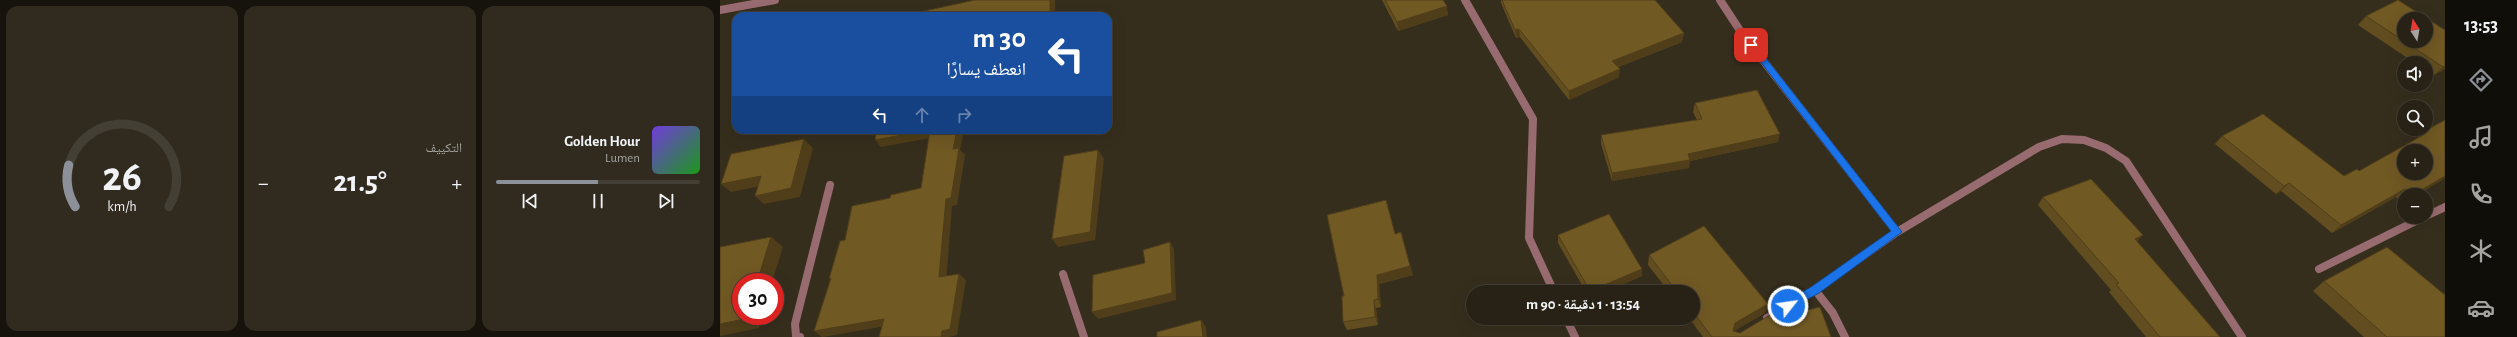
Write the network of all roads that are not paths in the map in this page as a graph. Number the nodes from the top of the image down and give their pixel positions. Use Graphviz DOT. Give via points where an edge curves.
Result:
graph roads {
  1 [pos="775,0"];
  2 [pos="1465,0"];
  3 [pos="1720,0"];
  4 [pos="720,10"];
  5 [pos="830,185"];
  6 [pos="2445,207"];
  7 [pos="2433,213"];
  8 [pos="2411,224"];
  9 [pos="1898,232"];
  10 [pos="2319,269"];
  11 [pos="1062,274"];
  12 [pos="1551,285"];
  13 [pos="1815,290"];
  14 [pos="1762,321"];
  15 [pos="1569,325"];
  16 [pos="800,337"];
  17 [pos="1084,337"];
  18 [pos="1575,337"];
  19 [pos="1845,337"];
  20 [pos="2242,337"];
  1 -- 4 [label="street"];
  2 -- 12 [label="street" via="1528,105 1533,120 1529,238"];
  3 -- 9 [label="street" via="1742,32"];
  5 -- 16 [label="street" via="795,324 796,336"];
  6 -- 7 [label="street"];
  8 -- 10 [label="street"];
  9 -- 13 [label="street"];
  9 -- 20 [label="street" via="2050,140 2065,138 2097,143 2113,151 2136,173"];
  11 -- 17 [label="street"];
  13 -- 14 [label="street"];
  13 -- 19 [label="street" via="1833,313"];
  15 -- 18 [label="street"];
}
